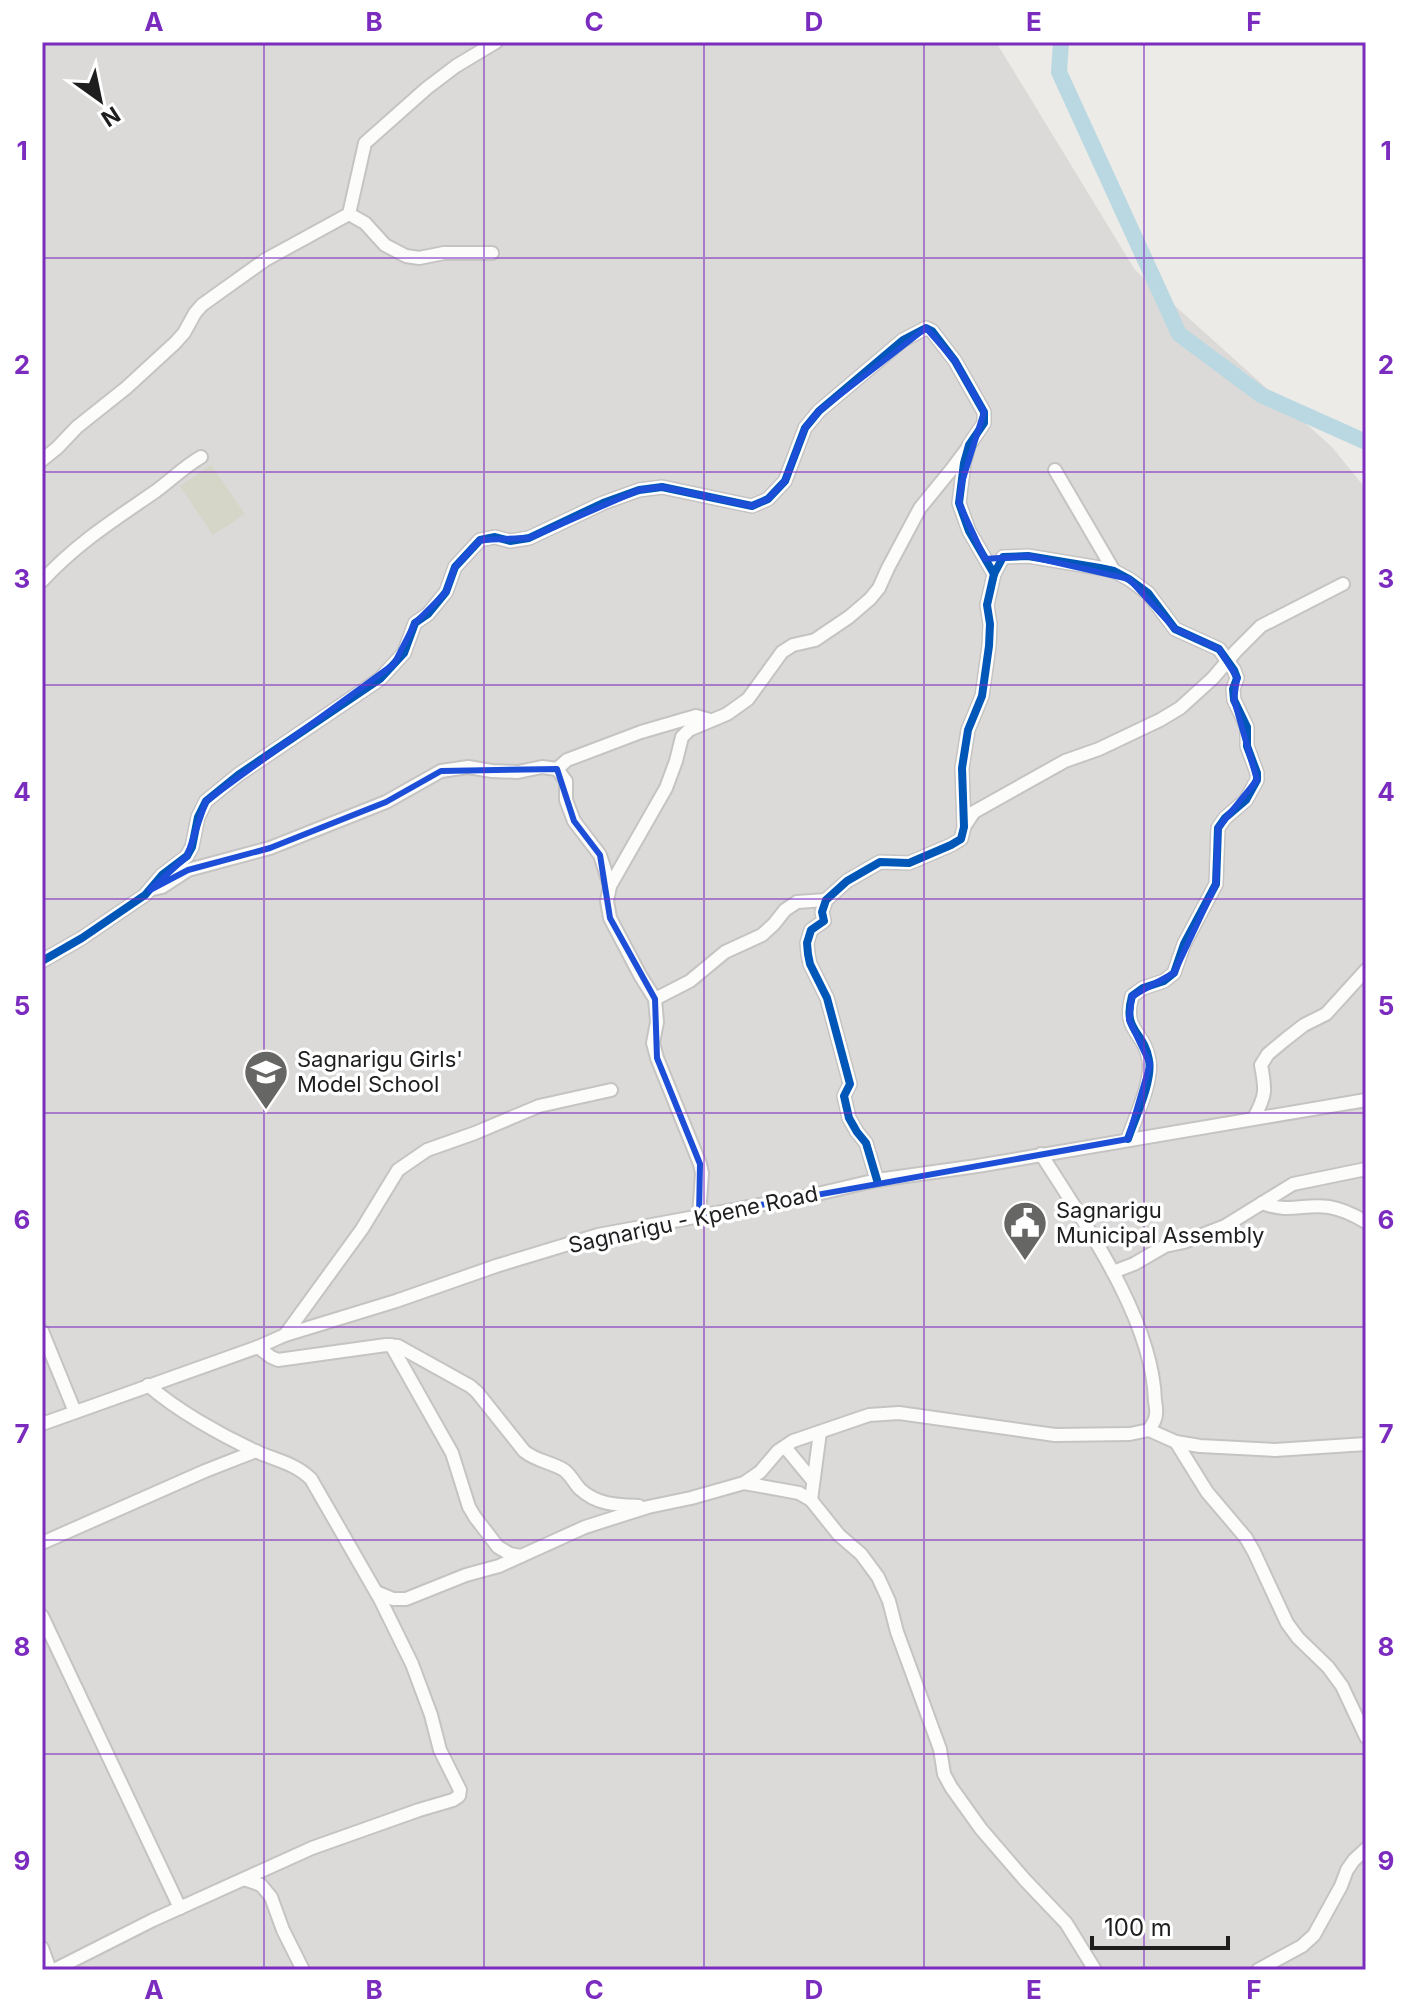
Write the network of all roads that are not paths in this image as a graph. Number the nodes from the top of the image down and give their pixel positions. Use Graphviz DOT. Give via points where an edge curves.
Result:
graph roads {
  1 [pos="496,42"];
  2 [pos="349,214"];
  3 [pos="492,253"];
  4 [pos="969,445"];
  5 [pos="201,457"];
  6 [pos="42,460"];
  7 [pos="1055,470"];
  8 [pos="1114,571"];
  9 [pos="994,574"];
  10 [pos="42,581"];
  11 [pos="1343,584"];
  12 [pos="1228,661"];
  13 [pos="710,720"];
  14 [pos="557,769"];
  15 [pos="964,827"];
  16 [pos="610,886"];
  17 [pos="150,890"];
  18 [pos="826,900"];
  19 [pos="42,961"];
  20 [pos="1366,970"];
  21 [pos="655,999"];
  22 [pos="611,1090"];
  23 [pos="1366,1100"];
  24 [pos="1254,1118"];
  25 [pos="1128,1139"];
  26 [pos="1041,1154"];
  27 [pos="1366,1169"];
  28 [pos="877,1180"];
  29 [pos="1262,1203"];
  30 [pos="699,1216"];
  31 [pos="1366,1222"];
  32 [pos="1113,1272"];
  33 [pos="42,1331"];
  34 [pos="285,1335"];
  35 [pos="391,1345"];
  36 [pos="258,1347"];
  37 [pos="148,1385"];
  38 [pos="75,1412"];
  39 [pos="42,1424"];
  40 [pos="1149,1430"];
  41 [pos="820,1432"];
  42 [pos="1176,1442"];
  43 [pos="1366,1444"];
  44 [pos="785,1447"];
  45 [pos="256,1451"];
  46 [pos="813,1481"];
  47 [pos="744,1483"];
  48 [pos="811,1500"];
  49 [pos="648,1507"];
  50 [pos="42,1543"];
  51 [pos="521,1556"];
  52 [pos="376,1592"];
  53 [pos="42,1616"];
  54 [pos="1366,1736"];
  55 [pos="1366,1849"];
  56 [pos="244,1879"];
  57 [pos="180,1908"];
  58 [pos="42,1948"];
  59 [pos="48,1970"];
  60 [pos="54,1970"];
  61 [pos="303,1970"];
  62 [pos="1095,1970"];
  63 [pos="1258,1970"];
  1 -- 2 [label="street" via="427,88 365,143"];
  2 -- 3 [label="street" via="406,256"];
  2 -- 6 [label="street" via="265,260 202,305 175,343"];
  4 -- 9 [label="street" via="959,503"];
  4 -- 13 [label="street" via="920,508 870,599 815,640 782,652 748,699"];
  4 -- 17 [label="street" via="984,423 984,412 955,361 926,328 903,340 819,411 805,428 785,481 768,499 752,506 662,487 639,490 529,538 480,540 455,567 446,592 415,623 404,653 387,672 206,801 187,856"];
  5 -- 10 [label="street" via="90,536"];
  7 -- 8 [label="street"];
  8 -- 9 [label="street" via="1012,555 1003,557"];
  8 -- 12 [label="street" via="1142,587 1175,629 1219,649"];
  9 -- 15 [label="street" via="982,696 968,730 962,768"];
  11 -- 12 [label="street" via="1261,626"];
  12 -- 15 [label="street" via="1180,708 1065,761 974,812"];
  12 -- 25 [label="street" via="1237,678 1234,700 1247,727 1257,780 1246,800 1218,828 1216,884 1174,973 1132,996 1129,1020 1150,1064"];
  13 -- 14 [label="street" via="696,716 641,732 567,760"];
  13 -- 16 [label="street" via="682,737 666,788"];
  14 -- 16 [label="street" via="566,781 574,821 600,855"];
  14 -- 17 [label="street" via="441,771 386,802 270,848 188,870"];
  15 -- 18 [label="street" via="961,839 951,845 909,863 880,862"];
  16 -- 21 [label="street" via="610,918"];
  17 -- 19 [label="street"];
  18 -- 21 [label="street" via="797,902 762,935 725,952 690,981"];
  18 -- 28 [label="street" via="824,921 811,930 807,943 810,964 827,998 850,1084 844,1096 849,1118 866,1143"];
  20 -- 24 [label="street" via="1326,1014 1268,1054 1261,1065 1264,1099"];
  21 -- 30 [label="street" via="657,1058 702,1173"];
  22 -- 34 [label="street" via="539,1106 427,1150 398,1170"];
  23 -- 24 [label="street, Sagnarigu - Kpene Road"];
  24 -- 25 [label="street, Sagnarigu - Kpene Road"];
  25 -- 26 [label="street, Sagnarigu - Kpene Road"];
  26 -- 28 [label="street, Sagnarigu - Kpene Road"];
  26 -- 32 [label="street"];
  27 -- 29 [label="street" via="1293,1184"];
  28 -- 30 [label="street, Sagnarigu - Kpene Road"];
  29 -- 31 [label="street" via="1276,1209 1326,1206"];
  29 -- 32 [label="street" via="1225,1226 1165,1246"];
  30 -- 34 [label="street, Sagnarigu - Kpene Road" via="598,1235"];
  32 -- 40 [label="street" via="1151,1365 1156,1419"];
  33 -- 38 [label="street"];
  34 -- 36 [label="street, Sagnarigu - Kpene Road"];
  35 -- 36 [label="street" via="278,1360"];
  35 -- 49 [label="street" via="470,1386 524,1451 562,1468 593,1499"];
  35 -- 51 [label="street" via="452,1453 475,1517 502,1551"];
  36 -- 37 [label="street, Sagnarigu - Kpene Road"];
  37 -- 38 [label="street, Sagnarigu - Kpene Road"];
  37 -- 45 [label="street" via="184,1412"];
  38 -- 39 [label="street, Sagnarigu - Kpene Road"];
  40 -- 41 [label="street" via="1055,1435 899,1413 869,1415"];
  40 -- 42 [label="street"];
  41 -- 44 [label="street"];
  41 -- 46 [label="street"];
  42 -- 43 [label="street" via="1275,1450"];
  42 -- 54 [label="street" via="1207,1492 1246,1538 1287,1623 1342,1686"];
  44 -- 46 [label="street"];
  44 -- 47 [label="street"];
  45 -- 50 [label="street"];
  45 -- 52 [label="street" via="297,1467 311,1479"];
  46 -- 48 [label="street"];
  47 -- 48 [label="street"];
  47 -- 49 [label="street"];
  48 -- 62 [label="street" via="861,1554 884,1589 951,1787 981,1829 1066,1923"];
  49 -- 51 [label="street" via="585,1527"];
  51 -- 52 [label="street" via="406,1599"];
  52 -- 56 [label="street" via="412,1664 459,1796 312,1848"];
  53 -- 57 [label="street"];
  55 -- 63 [label="street" via="1347,1870 1314,1935"];
  56 -- 57 [label="street"];
  56 -- 61 [label="street" via="261,1885 271,1897"];
  57 -- 60 [label="street"];
  58 -- 59 [label="street"];
}
